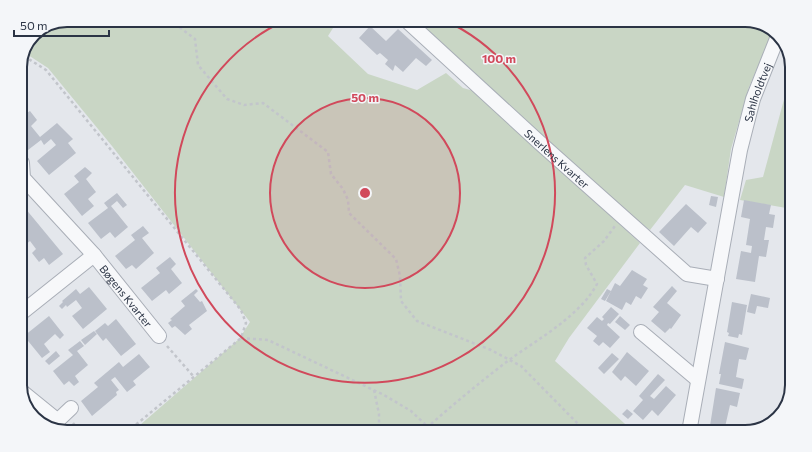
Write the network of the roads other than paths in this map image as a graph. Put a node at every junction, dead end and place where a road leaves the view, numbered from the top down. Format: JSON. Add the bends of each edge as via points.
{"nodes":[{"id":1,"x":414,"y":27,"type":"edge"},
{"id":2,"x":776,"y":42,"type":"edge"},
{"id":3,"x":27,"y":182,"type":"edge"},
{"id":4,"x":94,"y":255,"type":"junction"},
{"id":5,"x":718,"y":279,"type":"junction"},
{"id":6,"x":27,"y":308,"type":"edge"},
{"id":7,"x":641,"y":332,"type":"dead end"},
{"id":8,"x":159,"y":336,"type":"road end"},
{"id":9,"x":698,"y":380,"type":"junction"},
{"id":10,"x":30,"y":399,"type":"edge"},
{"id":11,"x":71,"y":408,"type":"dead end"},
{"id":12,"x":54,"y":423,"type":"edge"},
{"id":13,"x":55,"y":424,"type":"edge"},
{"id":14,"x":690,"y":425,"type":"edge"}],
"edges":[{"from":1,"to":5,"type":"street","name":"Snerlens Kvarter","via":[[687,274]]},
{"from":2,"to":5,"type":"street","name":"Sahlholdtvej","via":[[753,99],[740,150]]},
{"from":3,"to":4,"type":"street","name":"Bøgens Kvarter"},
{"from":4,"to":6,"type":"street","name":"Bøgens Kvarter"},
{"from":4,"to":8,"type":"street","name":"Bøgens Kvarter"},
{"from":5,"to":9,"type":"street"},
{"from":7,"to":9,"type":"street"},
{"from":9,"to":14,"type":"street"},
{"from":10,"to":12,"type":"street"},
{"from":11,"to":13,"type":"street"}]}
